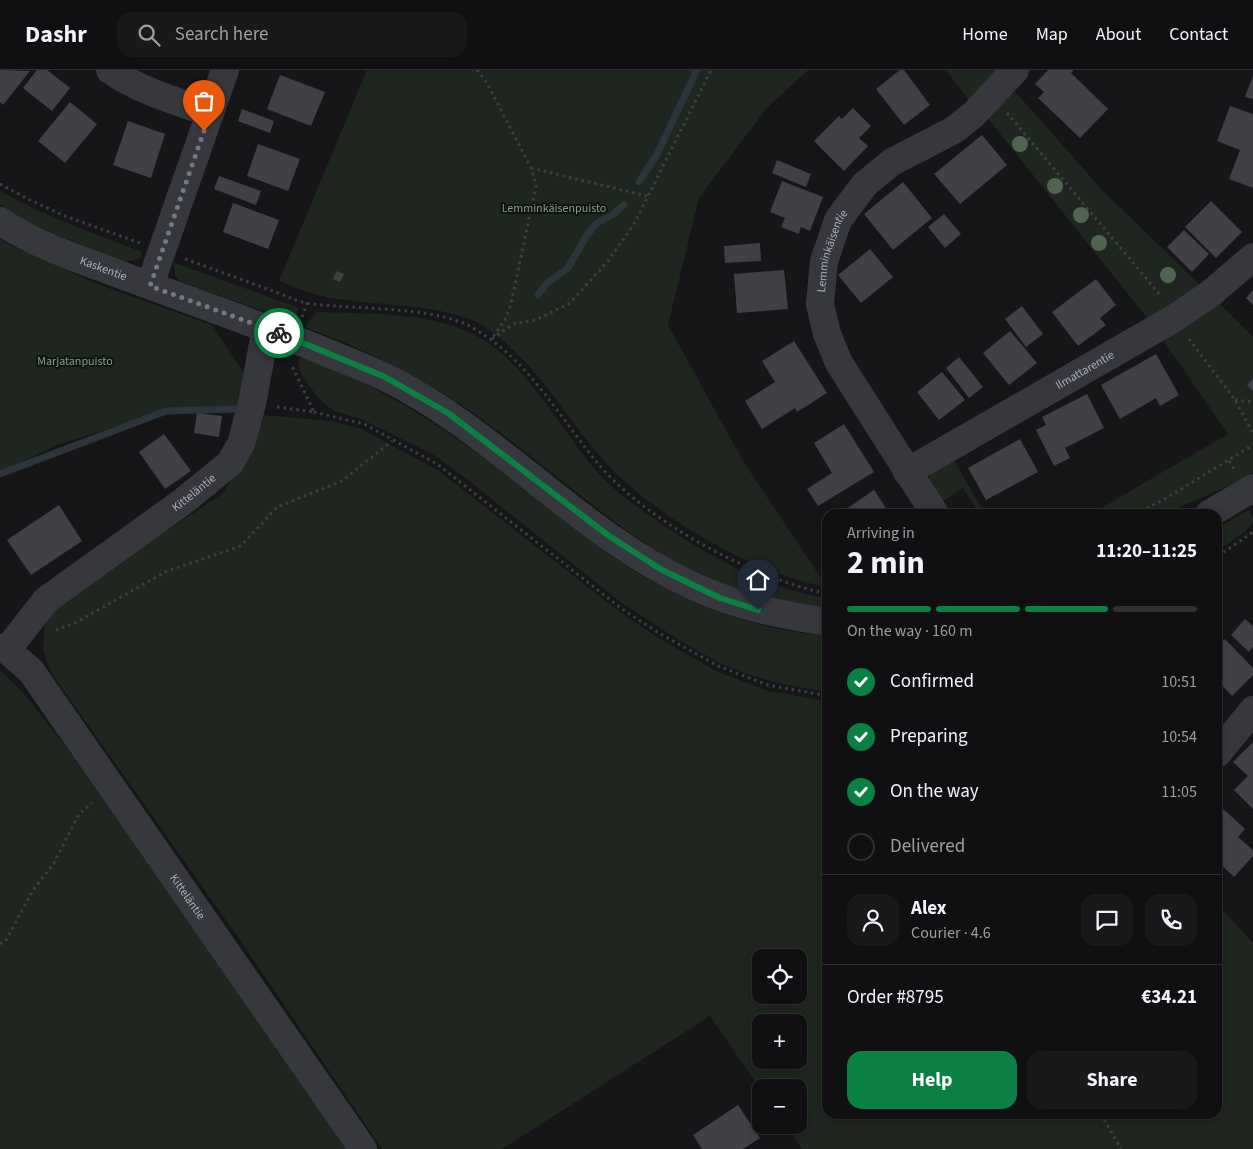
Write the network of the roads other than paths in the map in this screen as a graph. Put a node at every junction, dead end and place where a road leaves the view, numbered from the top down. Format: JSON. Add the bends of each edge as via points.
{"nodes":[{"id":1,"x":110,"y":70,"type":"edge"},
{"id":2,"x":225,"y":70,"type":"edge"},
{"id":3,"x":1015,"y":70,"type":"edge"},
{"id":4,"x":210,"y":113,"type":"junction"},
{"id":5,"x":0,"y":221,"type":"edge"},
{"id":6,"x":1253,"y":257,"type":"edge"},
{"id":7,"x":150,"y":286,"type":"junction"},
{"id":8,"x":266,"y":328,"type":"junction"},
{"id":9,"x":907,"y":472,"type":"junction"},
{"id":10,"x":1253,"y":488,"type":"edge"},
{"id":11,"x":932,"y":509,"type":"edge"},
{"id":12,"x":1217,"y":509,"type":"edge"},
{"id":13,"x":822,"y":621,"type":"edge"},
{"id":14,"x":3,"y":649,"type":"edge"},
{"id":15,"x":1253,"y":710,"type":"edge"},
{"id":16,"x":1222,"y":748,"type":"edge"},
{"id":17,"x":364,"y":1149,"type":"edge"}],
"edges":[{"from":1,"to":4,"type":"street","via":[[145,90]]},
{"from":2,"to":4,"type":"street"},
{"from":3,"to":9,"type":"street","name":"Lemminkäisentie","via":[[974,114],[954,130],[892,162],[865,184],[838,220],[824,261],[820,304],[827,334],[839,363]]},
{"from":4,"to":7,"type":"street"},
{"from":5,"to":7,"type":"street","name":"Kaskentie","via":[[16,232],[64,253]]},
{"from":6,"to":9,"type":"street","name":"Ilmattarentie","via":[[1210,294],[1174,319]]},
{"from":7,"to":8,"type":"street","name":"Kaskentie"},
{"from":8,"to":13,"type":"street","name":"Kaskentie","via":[[385,377],[448,413],[609,536],[662,570],[720,598],[758,610]]},
{"from":8,"to":14,"type":"street","name":"Kitteläntie","via":[[252,404],[241,444],[230,463],[181,503],[46,600]]},
{"from":9,"to":11,"type":"street","name":"Lemminkäisentie"},
{"from":10,"to":12,"type":"street"},
{"from":14,"to":17,"type":"street","name":"Kitteläntie","via":[[31,671]]},
{"from":15,"to":16,"type":"street"}]}
